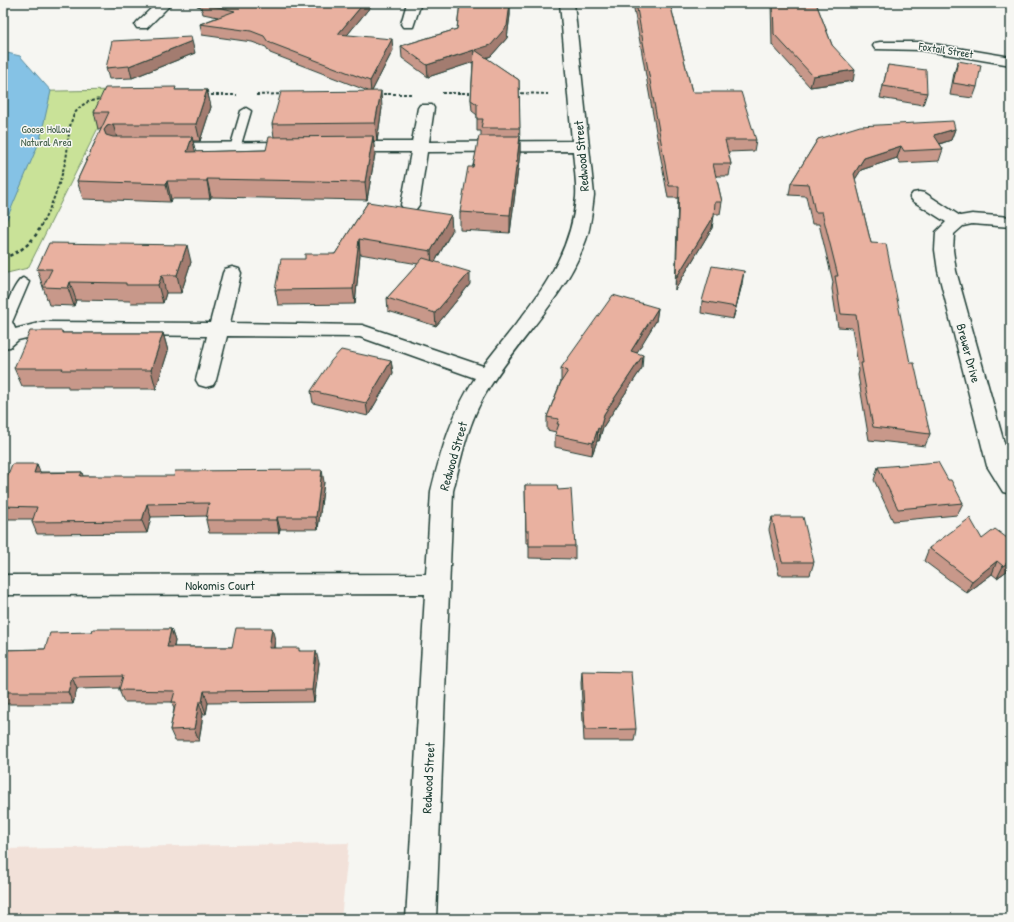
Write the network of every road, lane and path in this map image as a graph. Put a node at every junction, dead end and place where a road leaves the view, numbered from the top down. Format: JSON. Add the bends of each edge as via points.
{"nodes":[{"id":1,"x":165,"y":3,"type":"edge"},
{"id":2,"x":414,"y":3,"type":"edge"},
{"id":3,"x":568,"y":3,"type":"edge"},
{"id":4,"x":408,"y":24,"type":"dead end"},
{"id":5,"x":142,"y":25,"type":"dead end"},
{"id":6,"x":880,"y":46,"type":"dead end"},
{"id":7,"x":1011,"y":61,"type":"edge"},
{"id":8,"x":482,"y":93,"type":"edge"},
{"id":9,"x":514,"y":93,"type":"edge"},
{"id":10,"x":286,"y":94,"type":"edge"},
{"id":11,"x":372,"y":94,"type":"edge"},
{"id":12,"x":412,"y":94,"type":"dead end"},
{"id":13,"x":435,"y":94,"type":"dead end"},
{"id":14,"x":548,"y":94,"type":"dead end"},
{"id":15,"x":200,"y":95,"type":"edge"},
{"id":16,"x":239,"y":95,"type":"dead end"},
{"id":17,"x":255,"y":95,"type":"dead end"},
{"id":18,"x":107,"y":98,"type":"edge"},
{"id":19,"x":426,"y":108,"type":"dead end"},
{"id":20,"x":246,"y":111,"type":"dead end"},
{"id":21,"x":581,"y":146,"type":"junction"},
{"id":22,"x":420,"y":147,"type":"junction"},
{"id":23,"x":149,"y":148,"type":"edge"},
{"id":24,"x":235,"y":148,"type":"junction"},
{"id":25,"x":919,"y":197,"type":"dead end"},
{"id":26,"x":410,"y":205,"type":"dead end"},
{"id":27,"x":957,"y":222,"type":"junction"},
{"id":28,"x":1011,"y":222,"type":"edge"},
{"id":29,"x":3,"y":258,"type":"edge"},
{"id":30,"x":232,"y":273,"type":"dead end"},
{"id":31,"x":24,"y":282,"type":"dead end"},
{"id":32,"x":217,"y":330,"type":"junction"},
{"id":33,"x":8,"y":339,"type":"edge"},
{"id":34,"x":487,"y":375,"type":"junction"},
{"id":35,"x":206,"y":380,"type":"dead end"},
{"id":36,"x":1011,"y":486,"type":"edge"},
{"id":37,"x":437,"y":584,"type":"junction"},
{"id":38,"x":3,"y":585,"type":"edge"},
{"id":39,"x":421,"y":919,"type":"edge"}],
"edges":[{"from":1,"to":5,"type":"street"},
{"from":2,"to":4,"type":"street"},
{"from":3,"to":21,"type":"street","name":"Redwood Street"},
{"from":6,"to":7,"type":"street","name":"Foxtail Street","via":[[921,46]]},
{"from":8,"to":13,"type":"path"},
{"from":9,"to":14,"type":"path"},
{"from":10,"to":17,"type":"path"},
{"from":11,"to":12,"type":"path"},
{"from":15,"to":16,"type":"path"},
{"from":18,"to":29,"type":"path","via":[[88,101],[78,108],[71,122],[66,157],[43,224],[20,252]]},
{"from":19,"to":22,"type":"street"},
{"from":20,"to":24,"type":"lane"},
{"from":21,"to":22,"type":"street"},
{"from":21,"to":34,"type":"street","name":"Redwood Street","via":[[585,195],[577,240],[550,291]]},
{"from":22,"to":24,"type":"street"},
{"from":22,"to":26,"type":"street"},
{"from":23,"to":24,"type":"street"},
{"from":25,"to":27,"type":"street"},
{"from":27,"to":28,"type":"street","via":[[972,219]]},
{"from":27,"to":36,"type":"street","name":"Brewer Drive","via":[[945,232],[947,270],[998,466]]},
{"from":30,"to":32,"type":"street"},
{"from":31,"to":33,"type":"lane","via":[[6,322]]},
{"from":32,"to":33,"type":"street","via":[[43,328]]},
{"from":32,"to":34,"type":"street","via":[[362,331]]},
{"from":32,"to":35,"type":"street"},
{"from":34,"to":37,"type":"street","name":"Redwood Street","via":[[465,414],[456,437],[442,490]]},
{"from":37,"to":38,"type":"street","name":"Nokomis Court"},
{"from":37,"to":39,"type":"street","name":"Redwood Street"}]}
